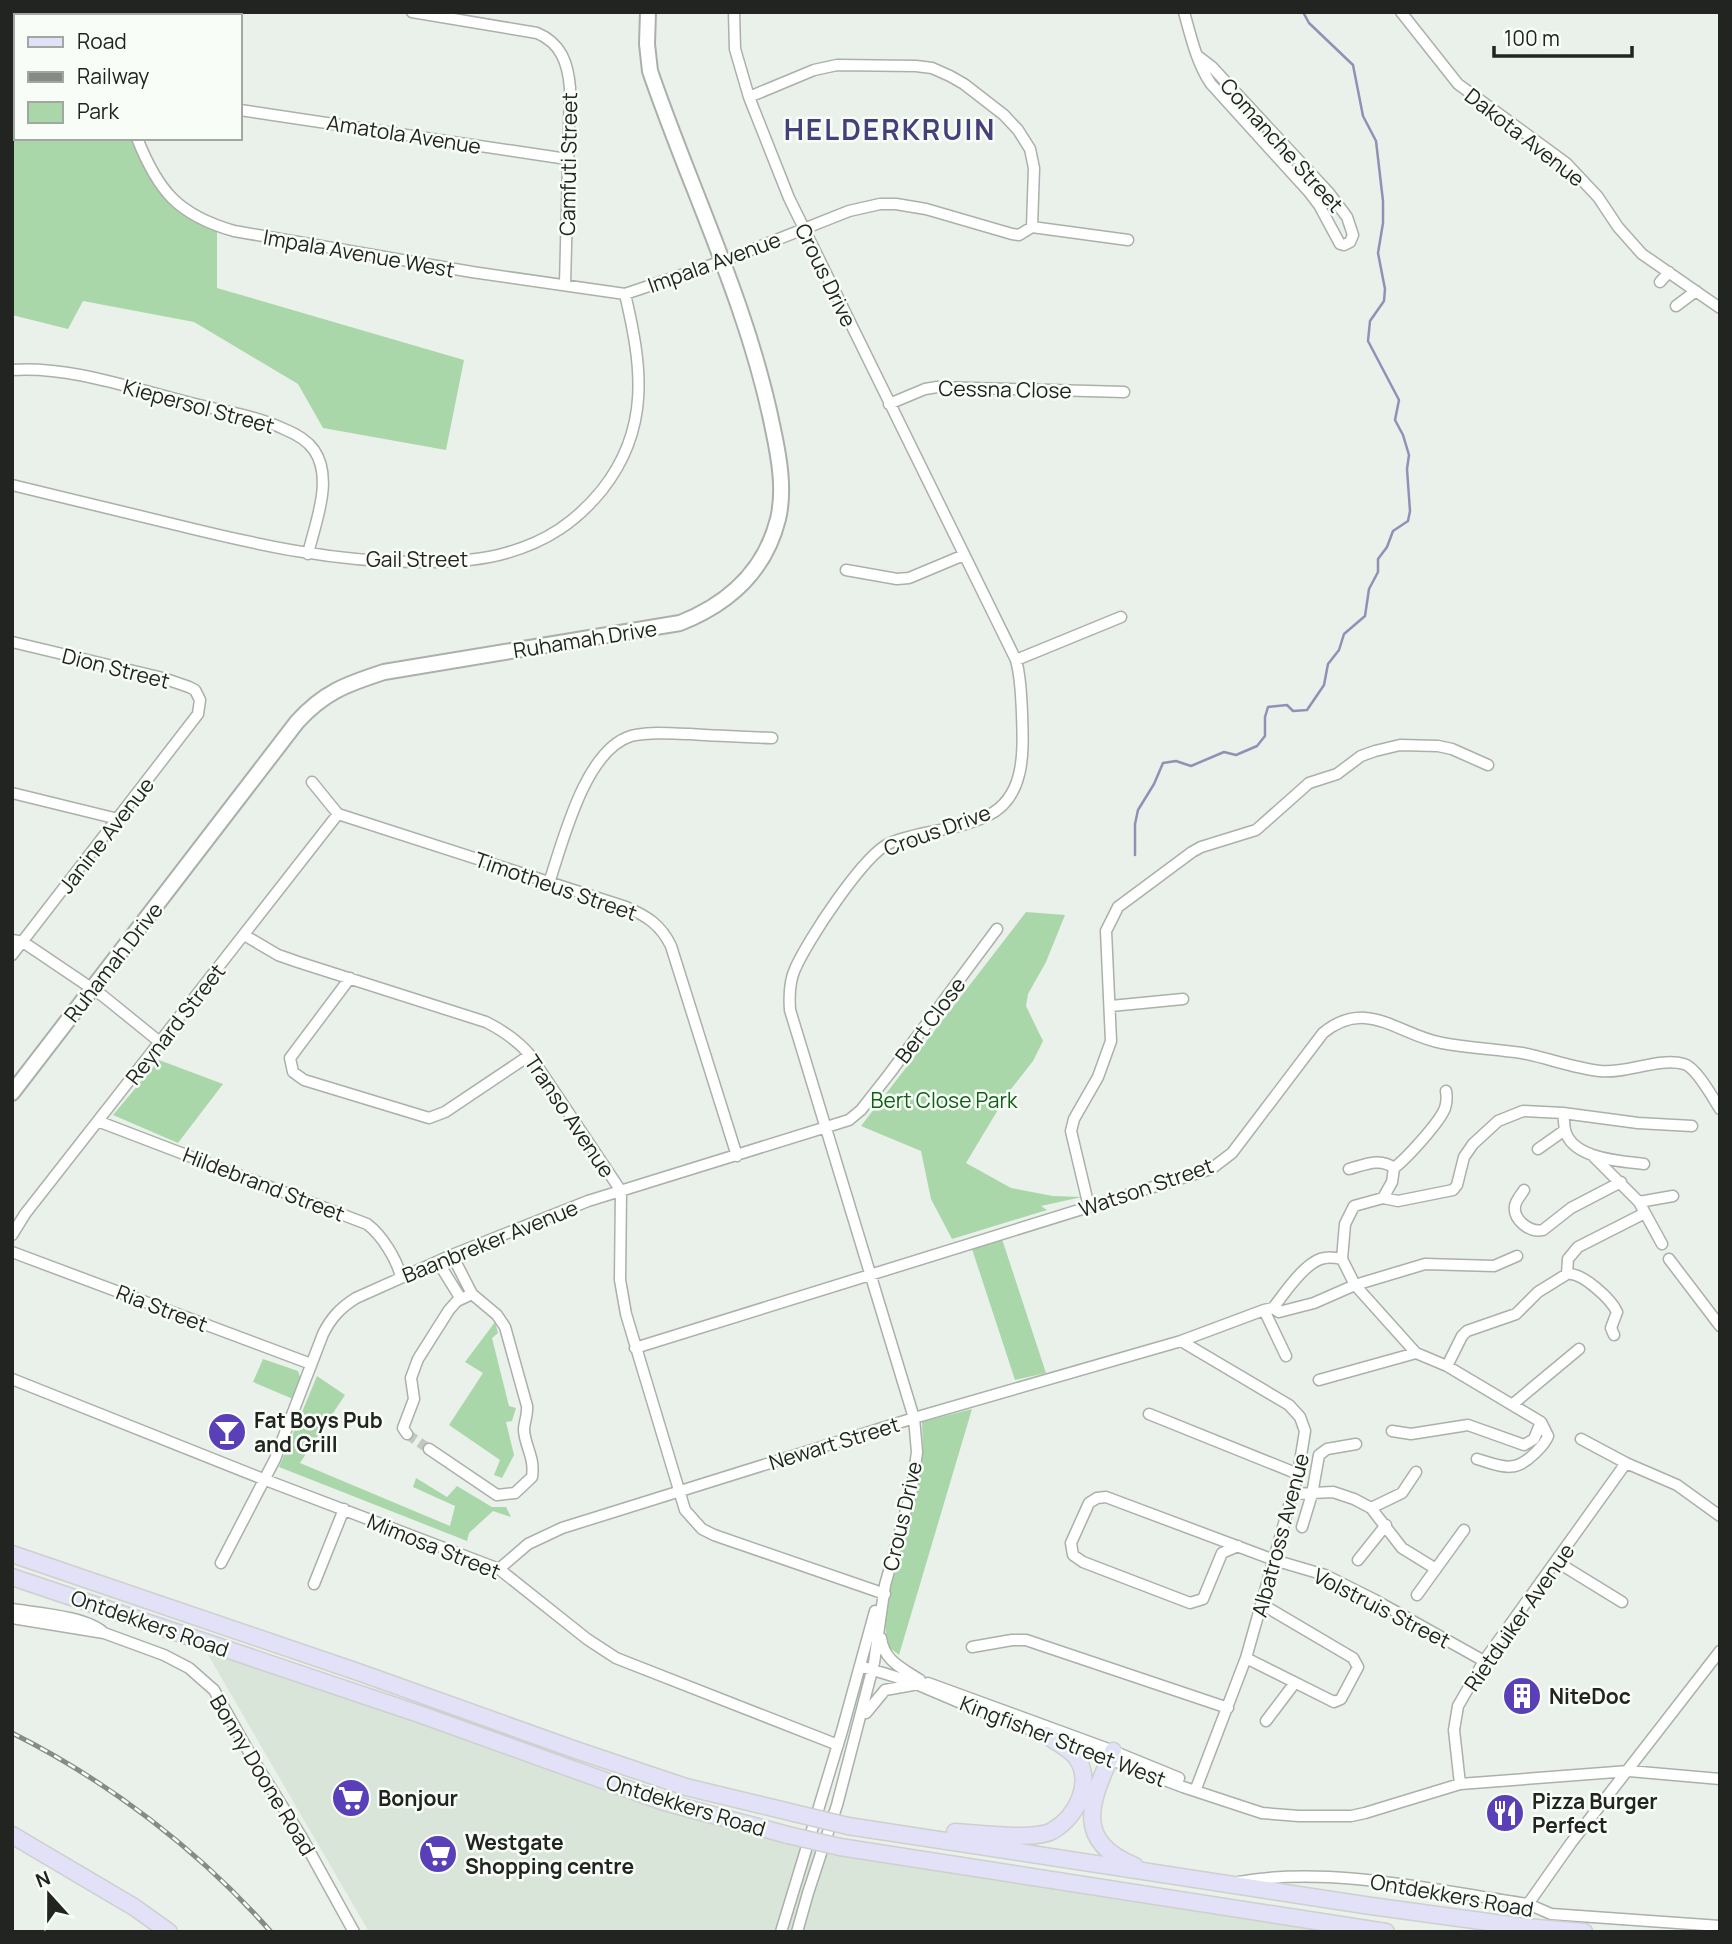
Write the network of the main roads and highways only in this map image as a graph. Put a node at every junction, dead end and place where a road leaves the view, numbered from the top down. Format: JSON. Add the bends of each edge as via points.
{"nodes":[{"id":1,"x":12,"y":1554,"type":"edge"},
{"id":2,"x":12,"y":1577,"type":"edge"},
{"id":3,"x":1046,"y":1735,"type":"road end"},
{"id":4,"x":886,"y":1830,"type":"junction"},
{"id":5,"x":1052,"y":1831,"type":"junction"},
{"id":6,"x":12,"y":1835,"type":"edge"},
{"id":7,"x":1150,"y":1872,"type":"junction"},
{"id":8,"x":169,"y":1932,"type":"edge"},
{"id":9,"x":1386,"y":1932,"type":"edge"},
{"id":10,"x":1584,"y":1932,"type":"edge"}],
"edges":[{"from":1,"to":4,"type":"main road","name":"Ontdekkers Road","bridge":true,"via":[[686,1787],[848,1826]]},
{"from":2,"to":9,"type":"main road","name":"Ontdekkers Road","bridge":true,"via":[[664,1802],[788,1835],[839,1847]]},
{"from":3,"to":5,"type":"main road","via":[[1073,1754],[1084,1776],[1078,1802]]},
{"from":4,"to":5,"type":"main road","via":[[1018,1836]]},
{"from":4,"to":7,"type":"main road","name":"Ontdekkers Road"},
{"from":5,"to":7,"type":"main road","via":[[1081,1809],[1106,1753],[1091,1827],[1107,1850]]},
{"from":6,"to":8,"type":"main road"},
{"from":7,"to":10,"type":"main road","name":"Ontdekkers Road"}]}
